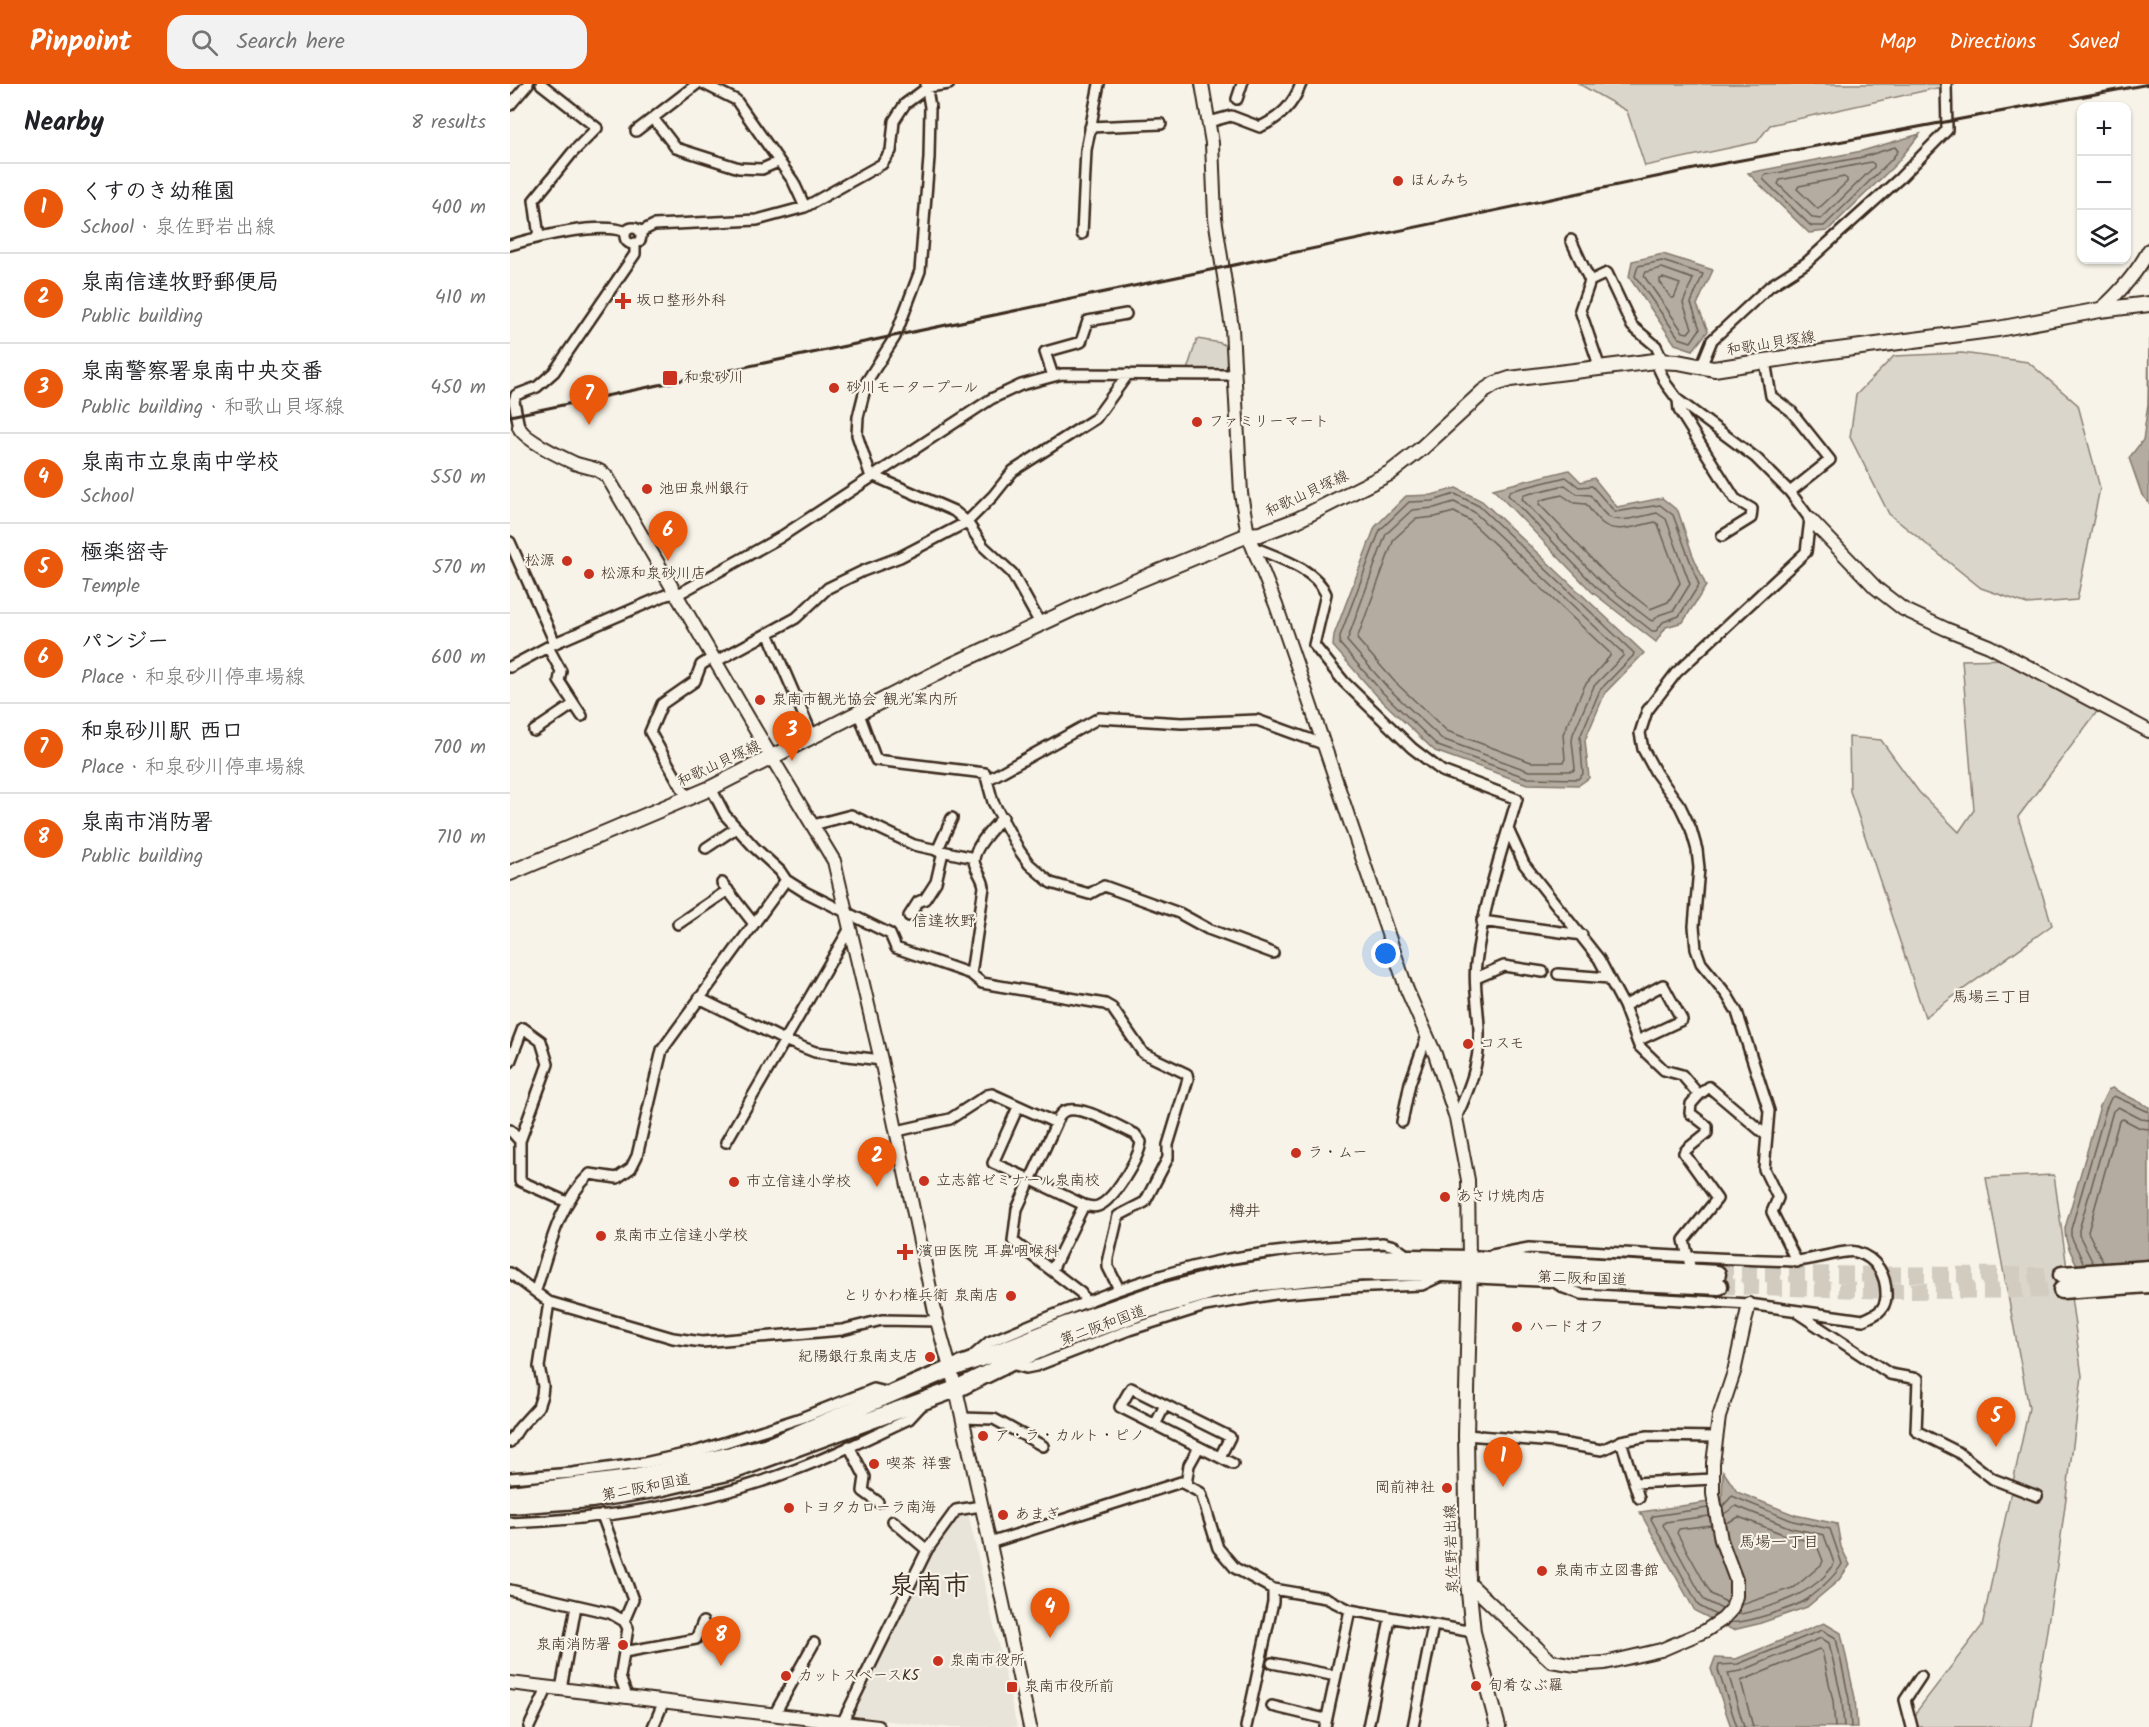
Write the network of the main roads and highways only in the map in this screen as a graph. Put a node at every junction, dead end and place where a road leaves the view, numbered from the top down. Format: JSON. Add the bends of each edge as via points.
{"nodes":[{"id":1,"x":2149,"y":304,"type":"edge"},
{"id":2,"x":510,"y":873,"type":"edge"},
{"id":3,"x":1470,"y":1267,"type":"junction"},
{"id":4,"x":2149,"y":1269,"type":"edge"},
{"id":5,"x":2149,"y":1286,"type":"edge"},
{"id":6,"x":510,"y":1494,"type":"edge"},
{"id":7,"x":510,"y":1505,"type":"edge"},
{"id":8,"x":1498,"y":1727,"type":"edge"}],
"edges":[{"from":1,"to":2,"type":"main road","name":"和歌山貝塚線","via":[[1714,369],[1659,361],[1495,384],[1390,473],[1297,520],[1106,594],[952,665],[711,788]]},
{"from":3,"to":3,"type":"highway","name":"第二阪和国道","via":[[1718,1280],[1550,1278]]},
{"from":3,"to":6,"type":"highway","name":"第二阪和国道","via":[[1410,1258],[1355,1259],[1296,1264],[1210,1279],[1152,1295],[957,1366],[769,1446],[630,1479]]},
{"from":3,"to":7,"type":"highway","name":"第二阪和国道","via":[[1446,1273],[1363,1272],[1285,1278],[1210,1291],[1143,1311],[1009,1363],[956,1389],[732,1471],[591,1499]]},
{"from":3,"to":8,"type":"main road","name":"泉佐野岩出線","via":[[1468,1582],[1473,1632]]},
{"from":4,"to":5,"type":"highway","via":[[2102,1272],[2067,1282]]}]}
